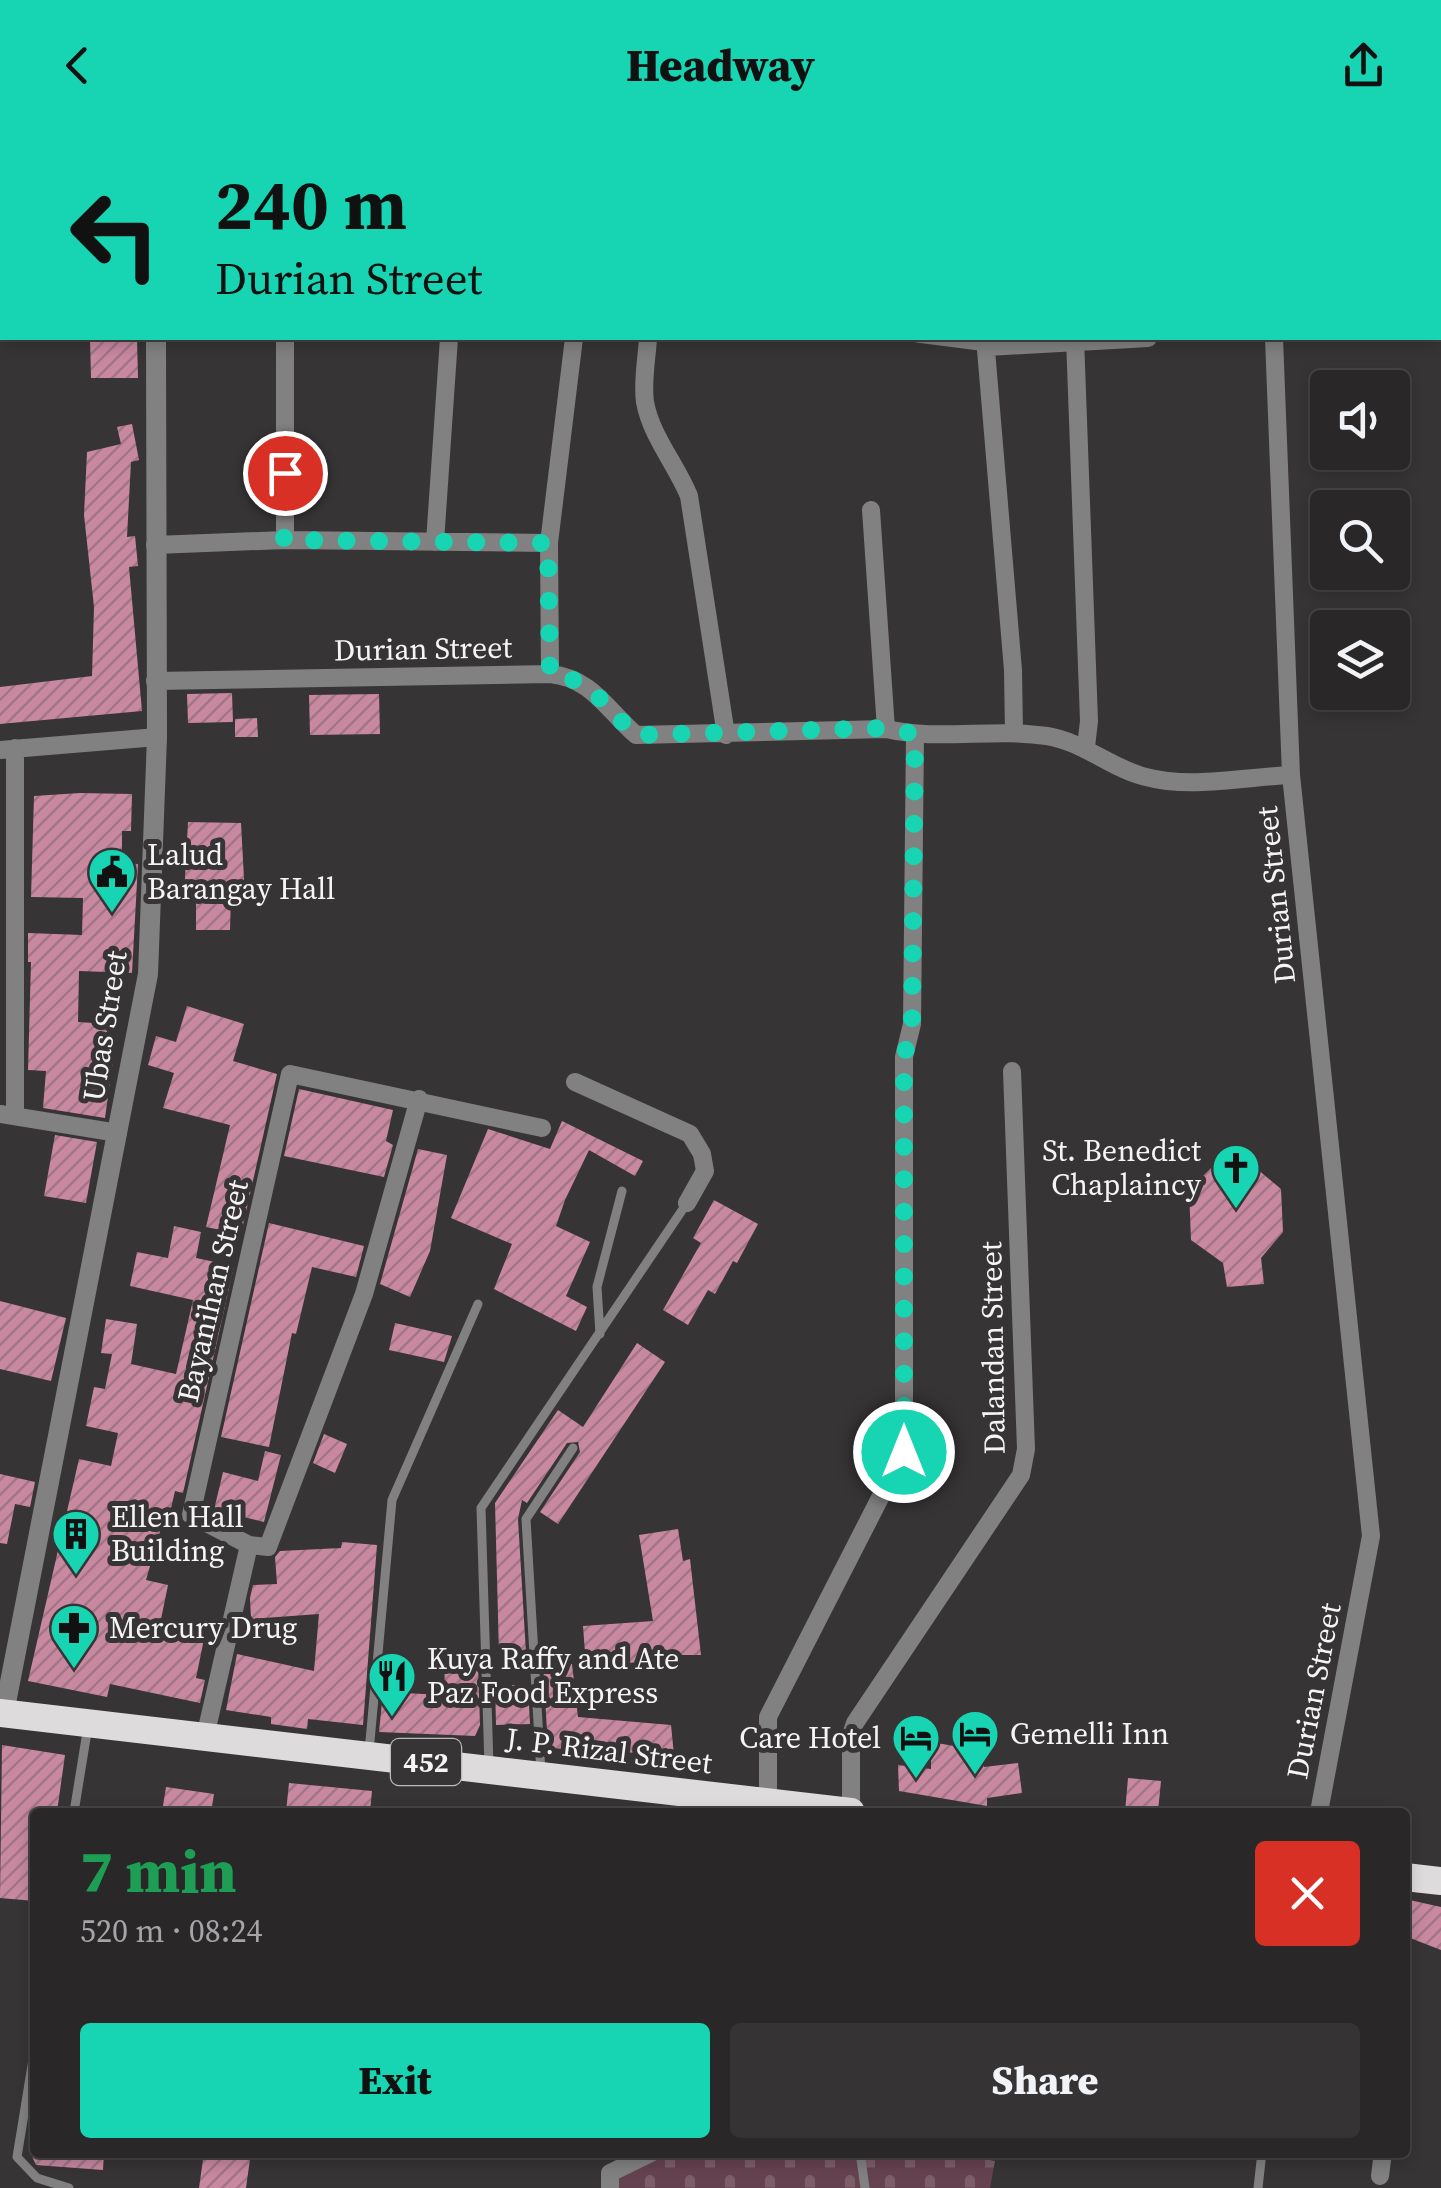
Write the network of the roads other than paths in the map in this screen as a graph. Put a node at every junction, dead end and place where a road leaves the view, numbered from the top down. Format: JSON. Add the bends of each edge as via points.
{"nodes":[{"id":1,"x":156,"y":340,"type":"edge"},
{"id":2,"x":286,"y":340,"type":"edge"},
{"id":3,"x":449,"y":340,"type":"edge"},
{"id":4,"x":574,"y":340,"type":"edge"},
{"id":5,"x":648,"y":340,"type":"edge"},
{"id":6,"x":952,"y":340,"type":"edge"},
{"id":7,"x":1274,"y":340,"type":"edge"},
{"id":8,"x":1075,"y":341,"type":"edge"},
{"id":9,"x":986,"y":342,"type":"edge"},
{"id":10,"x":871,"y":510,"type":"dead end"},
{"id":11,"x":284,"y":540,"type":"junction"},
{"id":12,"x":435,"y":542,"type":"junction"},
{"id":13,"x":548,"y":543,"type":"junction"},
{"id":14,"x":155,"y":545,"type":"junction"},
{"id":15,"x":550,"y":674,"type":"junction"},
{"id":16,"x":155,"y":680,"type":"junction"},
{"id":17,"x":886,"y":728,"type":"junction"},
{"id":18,"x":1014,"y":733,"type":"junction"},
{"id":19,"x":915,"y":734,"type":"junction"},
{"id":20,"x":726,"y":736,"type":"junction"},
{"id":21,"x":157,"y":737,"type":"junction"},
{"id":22,"x":1086,"y":747,"type":"junction"},
{"id":23,"x":8,"y":749,"type":"edge"},
{"id":24,"x":1291,"y":775,"type":"junction"},
{"id":25,"x":1012,"y":1071,"type":"dead end"},
{"id":26,"x":575,"y":1082,"type":"dead end"},
{"id":27,"x":419,"y":1099,"type":"junction"},
{"id":28,"x":7,"y":1114,"type":"edge"},
{"id":29,"x":542,"y":1128,"type":"dead end"},
{"id":30,"x":118,"y":1133,"type":"junction"},
{"id":31,"x":622,"y":1192,"type":"dead end"},
{"id":32,"x":686,"y":1202,"type":"joint"},
{"id":33,"x":478,"y":1304,"type":"dead end"},
{"id":34,"x":600,"y":1334,"type":"junction"},
{"id":35,"x":573,"y":1448,"type":"dead end"},
{"id":36,"x":250,"y":1544,"type":"junction"},
{"id":37,"x":2,"y":1713,"type":"edge"},
{"id":38,"x":88,"y":1724,"type":"junction"},
{"id":39,"x":205,"y":1737,"type":"junction"},
{"id":40,"x":369,"y":1755,"type":"junction"},
{"id":41,"x":489,"y":1768,"type":"junction"},
{"id":42,"x":541,"y":1776,"type":"junction"},
{"id":43,"x":768,"y":1804,"type":"junction"},
{"id":44,"x":75,"y":1808,"type":"edge"},
{"id":45,"x":810,"y":1808,"type":"edge"},
{"id":46,"x":851,"y":1808,"type":"edge"},
{"id":47,"x":1320,"y":1808,"type":"edge"},
{"id":48,"x":1410,"y":1878,"type":"edge"},
{"id":49,"x":1441,"y":1882,"type":"edge"},
{"id":50,"x":30,"y":2077,"type":"edge"},
{"id":51,"x":641,"y":2158,"type":"edge"},
{"id":52,"x":861,"y":2158,"type":"edge"},
{"id":53,"x":1261,"y":2158,"type":"edge"},
{"id":54,"x":1382,"y":2158,"type":"edge"},
{"id":55,"x":1380,"y":2176,"type":"dead end"},
{"id":56,"x":69,"y":2188,"type":"edge"},
{"id":57,"x":610,"y":2188,"type":"edge"},
{"id":58,"x":865,"y":2188,"type":"edge"},
{"id":59,"x":1258,"y":2188,"type":"edge"}],
"edges":[{"from":1,"to":14,"type":"street","name":"Ubas Street"},
{"from":2,"to":11,"type":"street"},
{"from":3,"to":12,"type":"street"},
{"from":4,"to":13,"type":"street"},
{"from":5,"to":20,"type":"street","via":[[644,400],[688,496]]},
{"from":6,"to":9,"type":"lane"},
{"from":7,"to":24,"type":"street"},
{"from":8,"to":9,"type":"street"},
{"from":8,"to":22,"type":"street"},
{"from":9,"to":18,"type":"street"},
{"from":10,"to":17,"type":"street"},
{"from":11,"to":12,"type":"street"},
{"from":11,"to":14,"type":"street"},
{"from":12,"to":13,"type":"street"},
{"from":13,"to":15,"type":"street"},
{"from":14,"to":16,"type":"street","name":"Ubas Street"},
{"from":15,"to":16,"type":"street","name":"Durian Street"},
{"from":15,"to":20,"type":"street","name":"Durian Street","via":[[590,687],[636,735]]},
{"from":16,"to":21,"type":"street","name":"Ubas Street"},
{"from":17,"to":19,"type":"street","name":"Durian Street"},
{"from":17,"to":20,"type":"street","name":"Durian Street"},
{"from":18,"to":19,"type":"street","name":"Durian Street"},
{"from":18,"to":22,"type":"street","name":"Durian Street"},
{"from":19,"to":43,"type":"street","via":[[912,1024],[904,1057],[904,1452],[768,1716]]},
{"from":21,"to":23,"type":"street"},
{"from":21,"to":30,"type":"street","name":"Ubas Street","via":[[148,974]]},
{"from":22,"to":24,"type":"street","name":"Durian Street","via":[[1127,771],[1164,781]]},
{"from":23,"to":28,"type":"street"},
{"from":24,"to":47,"type":"street","name":"Durian Street","via":[[1370,1536]]},
{"from":25,"to":46,"type":"street","name":"Dalandan Street","via":[[1026,1449],[1021,1475],[855,1723]]},
{"from":26,"to":32,"type":"street","via":[[690,1134],[705,1171]]},
{"from":27,"to":29,"type":"street","name":"Bayanihan Street"},
{"from":27,"to":36,"type":"street","via":[[337,1366],[268,1547]]},
{"from":27,"to":36,"type":"street","name":"Bayanihan Street","via":[[290,1074],[191,1515]]},
{"from":28,"to":30,"type":"street"},
{"from":30,"to":37,"type":"street","name":"Ubas Street"},
{"from":31,"to":34,"type":"lane","via":[[597,1287]]},
{"from":32,"to":34,"type":"lane"},
{"from":33,"to":40,"type":"lane","via":[[392,1500]]},
{"from":34,"to":41,"type":"lane","via":[[481,1508]]},
{"from":35,"to":42,"type":"lane","via":[[526,1519]]},
{"from":36,"to":39,"type":"street"},
{"from":37,"to":38,"type":"highway","name":"J. P. Rizal Street","number":"452"},
{"from":38,"to":39,"type":"highway","name":"J. P. Rizal Street","number":"452"},
{"from":38,"to":44,"type":"lane"},
{"from":39,"to":40,"type":"highway","name":"J. P. Rizal Street","number":"452"},
{"from":40,"to":41,"type":"highway","name":"J. P. Rizal Street","number":"452"},
{"from":41,"to":42,"type":"highway","name":"J. P. Rizal Street","number":"452"},
{"from":42,"to":43,"type":"highway","name":"J. P. Rizal Street","number":"452"},
{"from":43,"to":45,"type":"highway","name":"J. P. Rizal Street","number":"452"},
{"from":48,"to":49,"type":"highway"},
{"from":50,"to":56,"type":"lane","via":[[17,2156],[38,2178]]},
{"from":51,"to":57,"type":"street","via":[[610,2174]]},
{"from":52,"to":58,"type":"lane"},
{"from":53,"to":59,"type":"lane"},
{"from":54,"to":55,"type":"street"}]}
